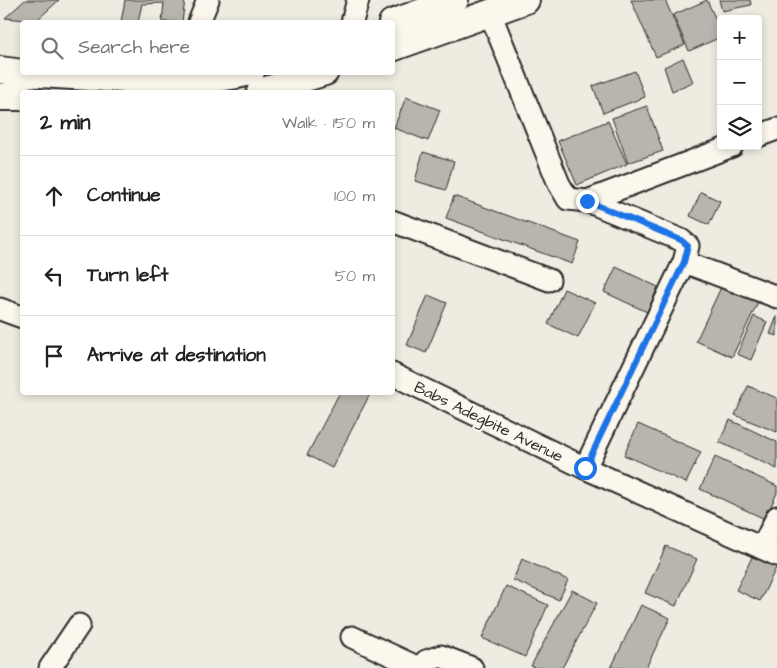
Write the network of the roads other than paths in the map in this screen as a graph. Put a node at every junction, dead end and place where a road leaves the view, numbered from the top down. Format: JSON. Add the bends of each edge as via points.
{"nodes":[{"id":1,"x":208,"y":0,"type":"edge"},
{"id":2,"x":358,"y":0,"type":"edge"},
{"id":3,"x":455,"y":0,"type":"edge"},
{"id":4,"x":526,"y":0,"type":"edge"},
{"id":5,"x":490,"y":13,"type":"junction"},
{"id":6,"x":200,"y":20,"type":"edge"},
{"id":7,"x":353,"y":20,"type":"edge"},
{"id":8,"x":395,"y":22,"type":"edge"},
{"id":9,"x":395,"y":47,"type":"edge"},
{"id":10,"x":0,"y":70,"type":"edge"},
{"id":11,"x":20,"y":73,"type":"edge"},
{"id":12,"x":75,"y":75,"type":"edge"},
{"id":13,"x":240,"y":75,"type":"edge"},
{"id":14,"x":319,"y":75,"type":"edge"},
{"id":15,"x":178,"y":77,"type":"edge"},
{"id":16,"x":291,"y":88,"type":"edge"},
{"id":17,"x":276,"y":90,"type":"edge"},
{"id":18,"x":0,"y":97,"type":"edge"},
{"id":19,"x":20,"y":97,"type":"edge"},
{"id":20,"x":777,"y":129,"type":"edge"},
{"id":21,"x":762,"y":135,"type":"edge"},
{"id":22,"x":721,"y":150,"type":"edge"},
{"id":23,"x":587,"y":201,"type":"junction"},
{"id":24,"x":395,"y":221,"type":"edge"},
{"id":25,"x":684,"y":262,"type":"junction"},
{"id":26,"x":549,"y":280,"type":"dead end"},
{"id":27,"x":777,"y":297,"type":"edge"},
{"id":28,"x":0,"y":309,"type":"edge"},
{"id":29,"x":20,"y":316,"type":"edge"},
{"id":30,"x":395,"y":375,"type":"edge"},
{"id":31,"x":585,"y":468,"type":"junction"},
{"id":32,"x":777,"y":517,"type":"edge"},
{"id":33,"x":770,"y":552,"type":"edge"},
{"id":34,"x":79,"y":625,"type":"dead end"},
{"id":35,"x":352,"y":637,"type":"dead end"},
{"id":36,"x":50,"y":668,"type":"edge"},
{"id":37,"x":420,"y":668,"type":"edge"},
{"id":38,"x":472,"y":668,"type":"edge"}],
"edges":[{"from":1,"to":6,"type":"street"},
{"from":2,"to":7,"type":"street"},
{"from":3,"to":8,"type":"main road"},
{"from":4,"to":5,"type":"main road"},
{"from":5,"to":9,"type":"main road"},
{"from":5,"to":23,"type":"street","via":[[559,184],[568,199]]},
{"from":10,"to":11,"type":"main road"},
{"from":12,"to":15,"type":"main road"},
{"from":13,"to":15,"type":"main road","via":[[208,81]]},
{"from":14,"to":16,"type":"main road"},
{"from":16,"to":17,"type":"main road"},
{"from":18,"to":19,"type":"main road"},
{"from":20,"to":21,"type":"street"},
{"from":22,"to":23,"type":"street"},
{"from":23,"to":25,"type":"street","via":[[681,240],[688,246]]},
{"from":24,"to":26,"type":"street"},
{"from":25,"to":27,"type":"street"},
{"from":25,"to":31,"type":"street"},
{"from":28,"to":29,"type":"street"},
{"from":30,"to":31,"type":"street","name":"Babs Adegbite Avenue"},
{"from":31,"to":33,"type":"street","name":"Babs Adegbite Avenue"},
{"from":32,"to":33,"type":"street"},
{"from":34,"to":36,"type":"street"},
{"from":35,"to":37,"type":"street"},
{"from":37,"to":38,"type":"street","via":[[426,661],[441,656]]}]}
